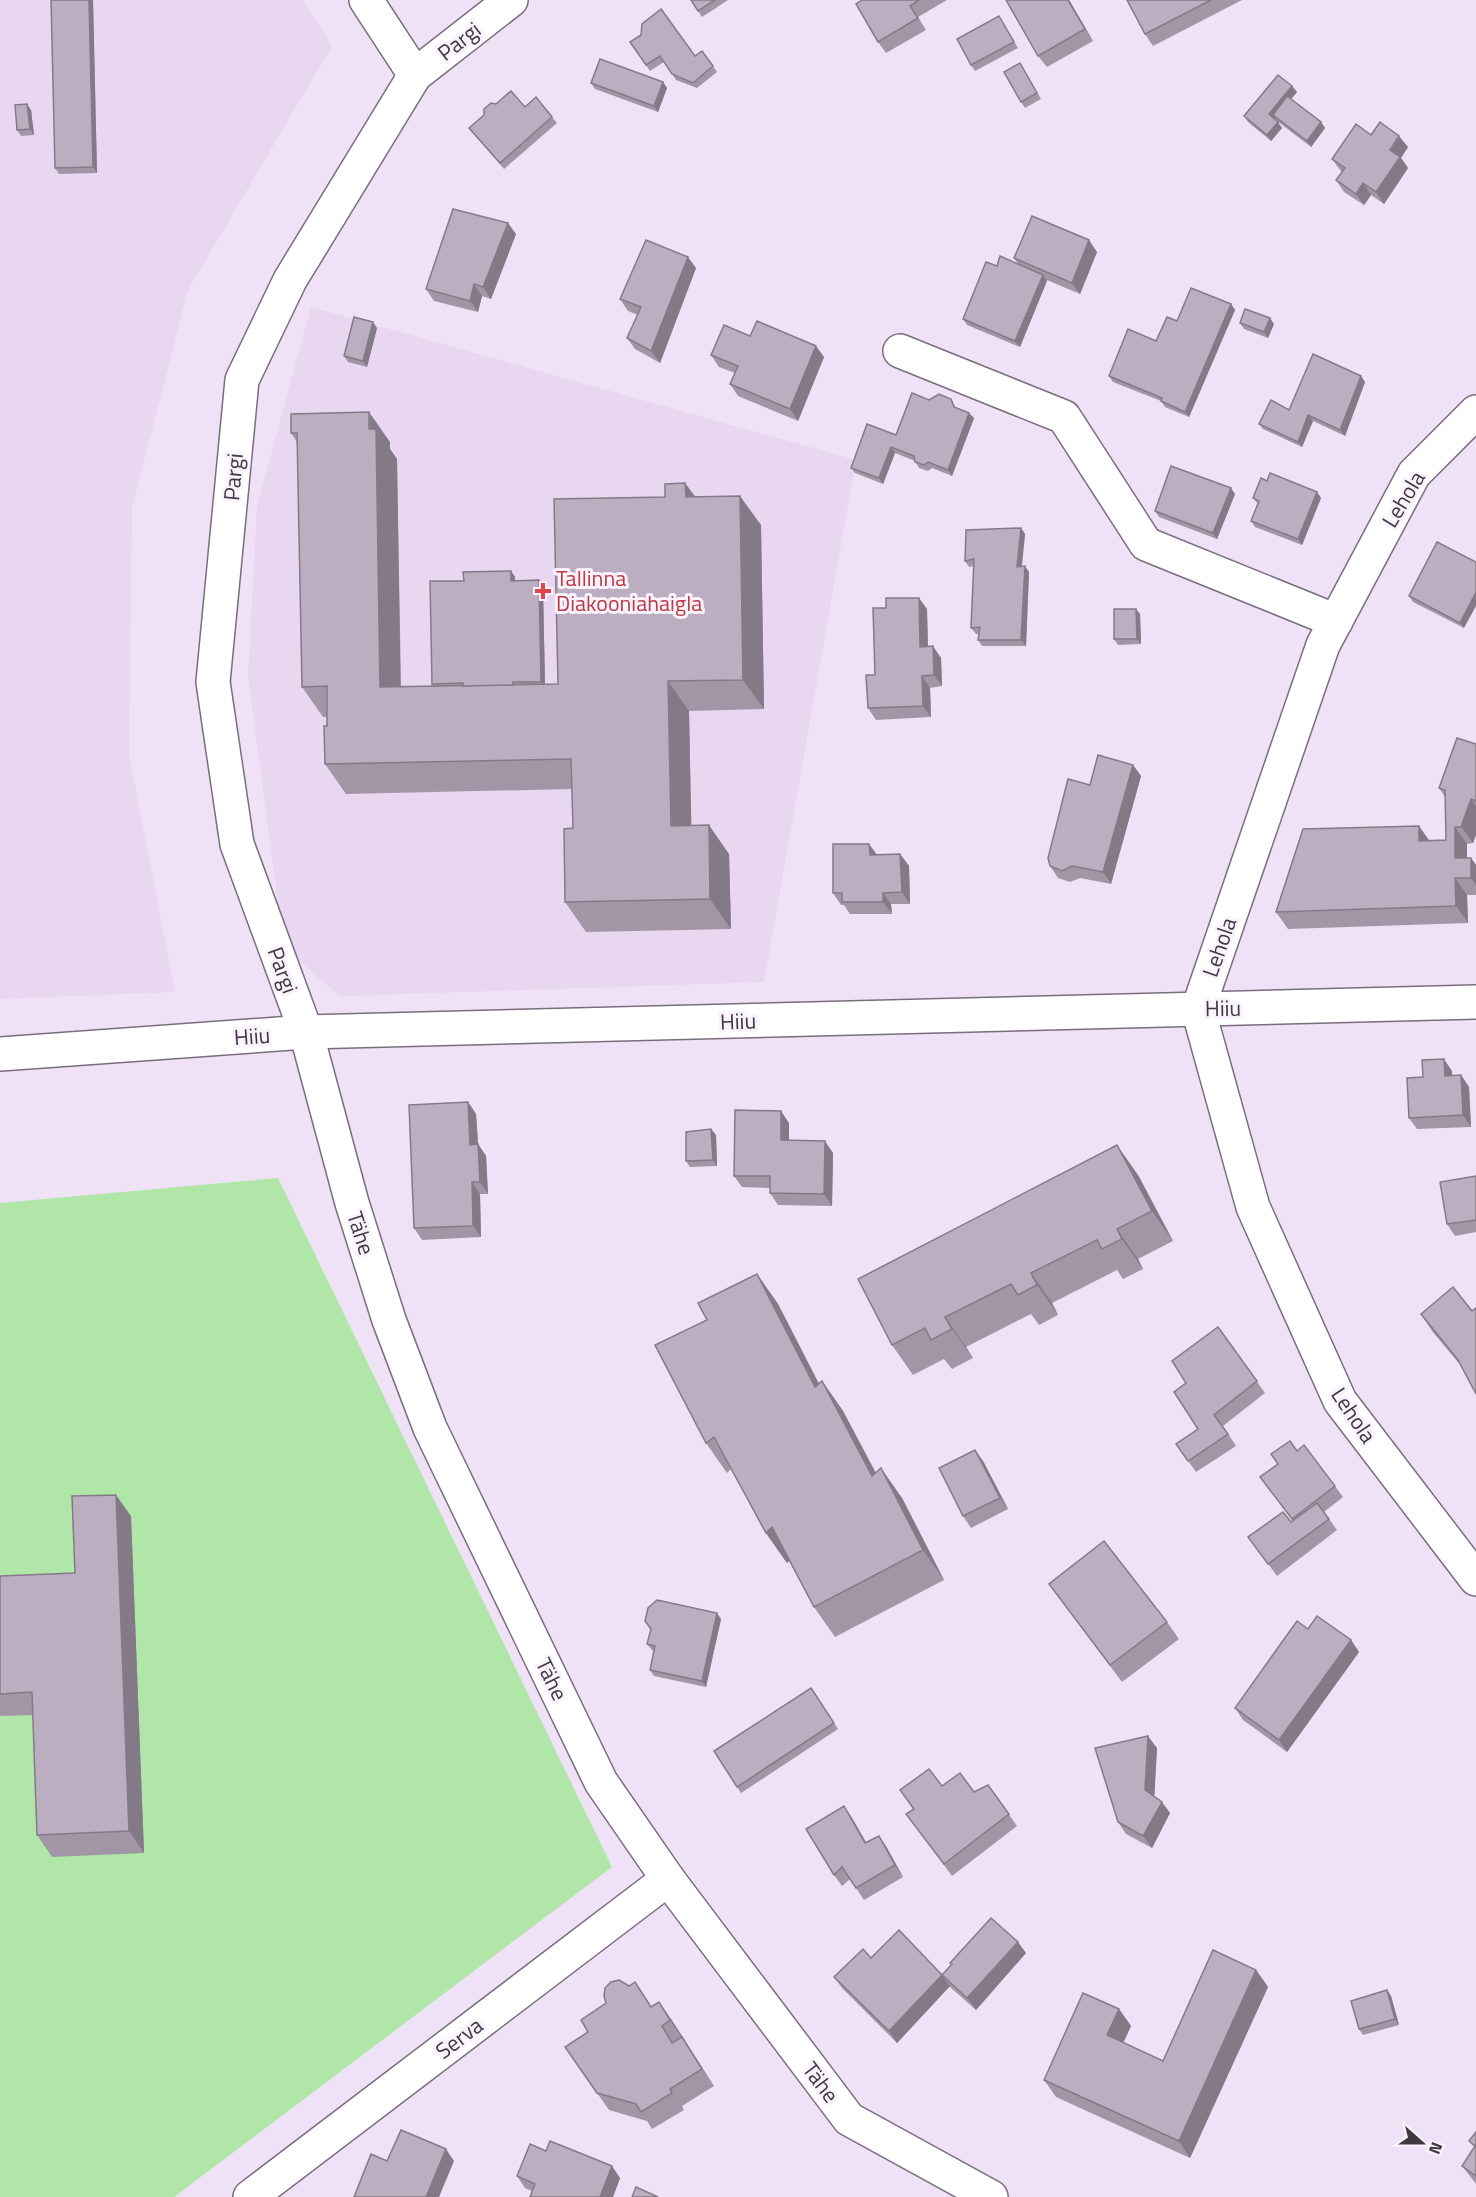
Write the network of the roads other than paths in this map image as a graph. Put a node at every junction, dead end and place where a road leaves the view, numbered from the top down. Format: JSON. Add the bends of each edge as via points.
{"nodes":[{"id":1,"x":366,"y":0,"type":"edge"},
{"id":2,"x":511,"y":0,"type":"edge"},
{"id":3,"x":415,"y":75,"type":"junction"},
{"id":4,"x":900,"y":351,"type":"dead end"},
{"id":5,"x":1476,"y":412,"type":"edge"},
{"id":6,"x":1336,"y":621,"type":"junction"},
{"id":7,"x":1476,"y":1002,"type":"edge"},
{"id":8,"x":1198,"y":1009,"type":"junction"},
{"id":9,"x":306,"y":1032,"type":"junction"},
{"id":10,"x":0,"y":1054,"type":"edge"},
{"id":11,"x":1476,"y":1579,"type":"edge"},
{"id":12,"x":668,"y":1880,"type":"junction"},
{"id":13,"x":250,"y":2197,"type":"edge"},
{"id":14,"x":991,"y":2197,"type":"edge"}],
"edges":[{"from":1,"to":3,"type":"street"},
{"from":2,"to":3,"type":"street","name":"Pargi"},
{"from":3,"to":9,"type":"street","name":"Pargi","via":[[290,280],[242,380],[213,682],[237,844]]},
{"from":4,"to":6,"type":"street","via":[[1064,417],[1146,544]]},
{"from":5,"to":6,"type":"street","name":"Lehola","via":[[1414,474]]},
{"from":6,"to":8,"type":"street","name":"Lehola","via":[[1323,645]]},
{"from":7,"to":8,"type":"street","name":"Hiiu"},
{"from":8,"to":9,"type":"street","name":"Hiiu"},
{"from":8,"to":11,"type":"street","name":"Lehola","via":[[1252,1207],[1340,1401]]},
{"from":9,"to":10,"type":"street","name":"Hiiu"},
{"from":9,"to":12,"type":"street","name":"Tähe","via":[[352,1203],[389,1320],[430,1428],[601,1782]]},
{"from":12,"to":13,"type":"street","name":"Serva"},
{"from":12,"to":14,"type":"street","name":"Tähe","via":[[849,2119]]}]}
